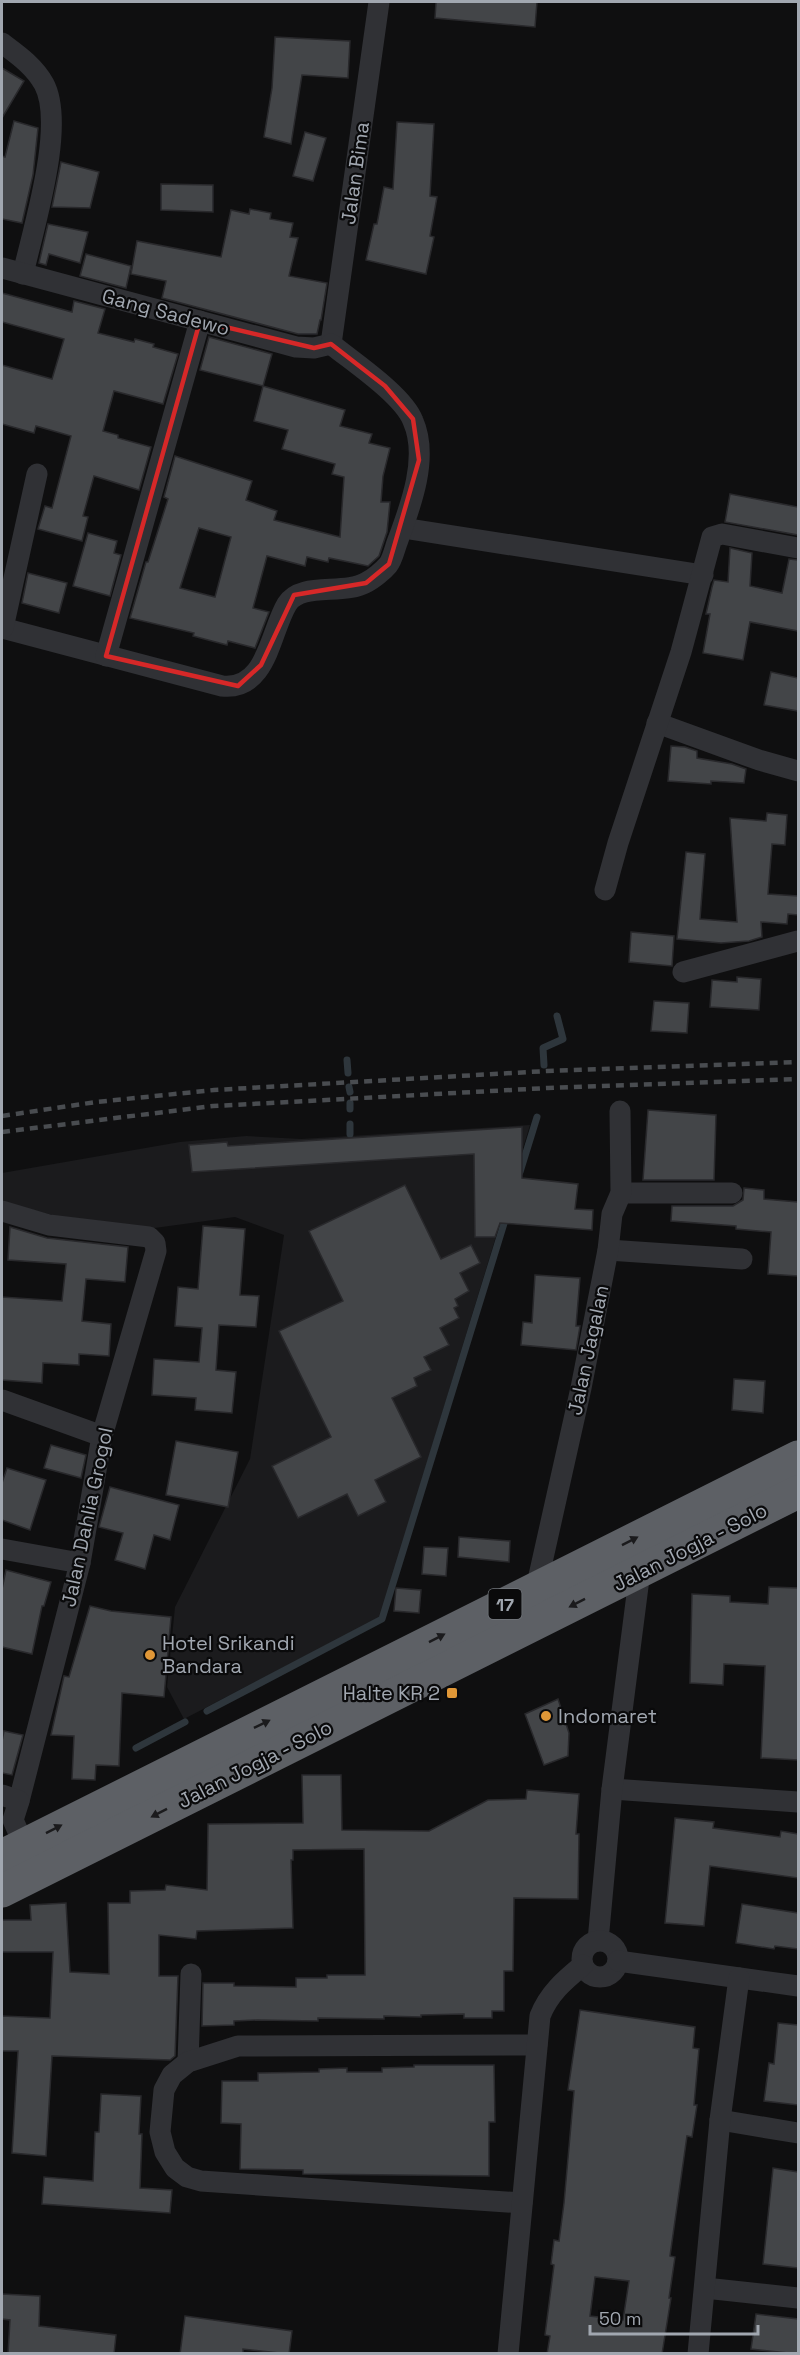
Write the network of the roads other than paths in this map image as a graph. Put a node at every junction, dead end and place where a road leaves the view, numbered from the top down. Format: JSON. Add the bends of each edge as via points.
{"nodes":[{"id":1,"x":378,"y":2,"type":"edge"},
{"id":2,"x":2,"y":44,"type":"edge"},
{"id":3,"x":2,"y":268,"type":"edge"},
{"id":4,"x":23,"y":274,"type":"junction"},
{"id":5,"x":200,"y":321,"type":"junction"},
{"id":6,"x":331,"y":344,"type":"junction"},
{"id":7,"x":37,"y":474,"type":"dead end"},
{"id":8,"x":403,"y":528,"type":"junction"},
{"id":9,"x":798,"y":548,"type":"edge"},
{"id":10,"x":703,"y":575,"type":"junction"},
{"id":11,"x":2,"y":628,"type":"edge"},
{"id":12,"x":106,"y":656,"type":"junction"},
{"id":13,"x":657,"y":723,"type":"junction"},
{"id":14,"x":798,"y":771,"type":"edge"},
{"id":15,"x":605,"y":890,"type":"dead end"},
{"id":16,"x":798,"y":941,"type":"edge"},
{"id":17,"x":683,"y":972,"type":"dead end"},
{"id":18,"x":620,"y":1110,"type":"dead end"},
{"id":19,"x":621,"y":1193,"type":"junction"},
{"id":20,"x":732,"y":1193,"type":"dead end"},
{"id":21,"x":2,"y":1211,"type":"edge"},
{"id":22,"x":608,"y":1250,"type":"junction"},
{"id":23,"x":742,"y":1259,"type":"dead end"},
{"id":24,"x":2,"y":1400,"type":"edge"},
{"id":25,"x":102,"y":1436,"type":"junction"},
{"id":26,"x":798,"y":1457,"type":"edge"},
{"id":27,"x":798,"y":1492,"type":"edge"},
{"id":28,"x":2,"y":1549,"type":"edge"},
{"id":29,"x":80,"y":1563,"type":"junction"},
{"id":30,"x":640,"y":1571,"type":"junction"},
{"id":31,"x":536,"y":1588,"type":"junction"},
{"id":32,"x":210,"y":1750,"type":"junction"},
{"id":33,"x":225,"y":1779,"type":"junction"},
{"id":34,"x":612,"y":1789,"type":"junction"},
{"id":35,"x":10,"y":1798,"type":"edge"},
{"id":36,"x":798,"y":1802,"type":"edge"},
{"id":37,"x":13,"y":1850,"type":"edge"},
{"id":38,"x":2,"y":1891,"type":"edge"},
{"id":39,"x":598,"y":1941,"type":"junction"},
{"id":40,"x":618,"y":1961,"type":"junction"},
{"id":41,"x":583,"y":1965,"type":"junction"},
{"id":42,"x":191,"y":1974,"type":"dead end"},
{"id":43,"x":739,"y":1978,"type":"junction"},
{"id":44,"x":798,"y":1986,"type":"edge"},
{"id":45,"x":537,"y":2045,"type":"junction"},
{"id":46,"x":188,"y":2062,"type":"junction"},
{"id":47,"x":720,"y":2120,"type":"junction"},
{"id":48,"x":798,"y":2133,"type":"edge"},
{"id":49,"x":522,"y":2203,"type":"junction"},
{"id":50,"x":705,"y":2288,"type":"junction"},
{"id":51,"x":798,"y":2298,"type":"edge"},
{"id":52,"x":508,"y":2354,"type":"edge"},
{"id":53,"x":698,"y":2354,"type":"edge"}],
"edges":[{"from":1,"to":6,"type":"street","name":"Jalan Bima"},
{"from":2,"to":4,"type":"street","via":[[28,63],[45,86],[52,118],[50,151]]},
{"from":3,"to":4,"type":"street","name":"Gang Sadewo"},
{"from":4,"to":5,"type":"street","name":"Gang Sadewo"},
{"from":5,"to":6,"type":"street","name":"Gang Sadewo","via":[[296,347]]},
{"from":5,"to":12,"type":"street"},
{"from":6,"to":8,"type":"street","via":[[385,386],[413,419],[420,440],[419,460]]},
{"from":7,"to":11,"type":"street"},
{"from":8,"to":10,"type":"street"},
{"from":8,"to":12,"type":"street","via":[[389,564],[366,583],[294,595],[286,604],[261,665],[238,686],[222,686]]},
{"from":9,"to":10,"type":"street","via":[[716,534],[709,541]]},
{"from":10,"to":13,"type":"street"},
{"from":11,"to":12,"type":"street"},
{"from":13,"to":14,"type":"street"},
{"from":13,"to":15,"type":"street"},
{"from":16,"to":17,"type":"street"},
{"from":18,"to":19,"type":"street","name":"Jalan Jagalan"},
{"from":19,"to":20,"type":"street"},
{"from":19,"to":22,"type":"street","name":"Jalan Jagalan","via":[[612,1214]]},
{"from":21,"to":25,"type":"street","name":"Jalan Dahlia Grogol","via":[[49,1225],[149,1237],[155,1243],[156,1251]]},
{"from":22,"to":23,"type":"street"},
{"from":22,"to":31,"type":"street","name":"Jalan Jagalan"},
{"from":24,"to":25,"type":"street"},
{"from":25,"to":29,"type":"street","name":"Jalan Dahlia Grogol"},
{"from":31,"to":26,"type":"highway","name":"Jalan Jogja - Solo","number":"17","one_way":true},
{"from":27,"to":30,"type":"highway","name":"Jalan Jogja - Solo","number":"17"},
{"from":28,"to":29,"type":"street"},
{"from":29,"to":35,"type":"street","name":"Jalan Dahlia Grogol"},
{"from":30,"to":33,"type":"highway","name":"Jalan Jogja - Solo","number":"17","one_way":true},
{"from":30,"to":34,"type":"street"},
{"from":32,"to":31,"type":"highway","name":"Jalan Jogja - Solo","number":"17","one_way":true},
{"from":32,"to":33,"type":"highway"},
{"from":37,"to":32,"type":"highway","name":"Jalan Jogja - Solo","number":"17","one_way":true},
{"from":33,"to":38,"type":"highway","name":"Jalan Jogja - Solo","number":"17","one_way":true},
{"from":34,"to":36,"type":"street"},
{"from":34,"to":39,"type":"street"},
{"from":35,"to":37,"type":"street","name":"Jalan Dahlia Grogol"},
{"from":39,"to":40,"type":"street","via":[[610,1944]]},
{"from":39,"to":41,"type":"street","via":[[587,1946]]},
{"from":40,"to":41,"type":"street","via":[[613,1972],[602,1976],[591,1974]]},
{"from":40,"to":43,"type":"street"},
{"from":41,"to":45,"type":"street","via":[[546,2000]]},
{"from":42,"to":46,"type":"street"},
{"from":43,"to":44,"type":"street"},
{"from":43,"to":47,"type":"street"},
{"from":45,"to":46,"type":"street","via":[[238,2046]]},
{"from":45,"to":49,"type":"street"},
{"from":46,"to":49,"type":"street","via":[[172,2075],[164,2090],[160,2132],[165,2152],[187,2177]]},
{"from":47,"to":48,"type":"street"},
{"from":47,"to":50,"type":"street"},
{"from":49,"to":52,"type":"street"},
{"from":50,"to":51,"type":"street"},
{"from":50,"to":53,"type":"street"}]}
